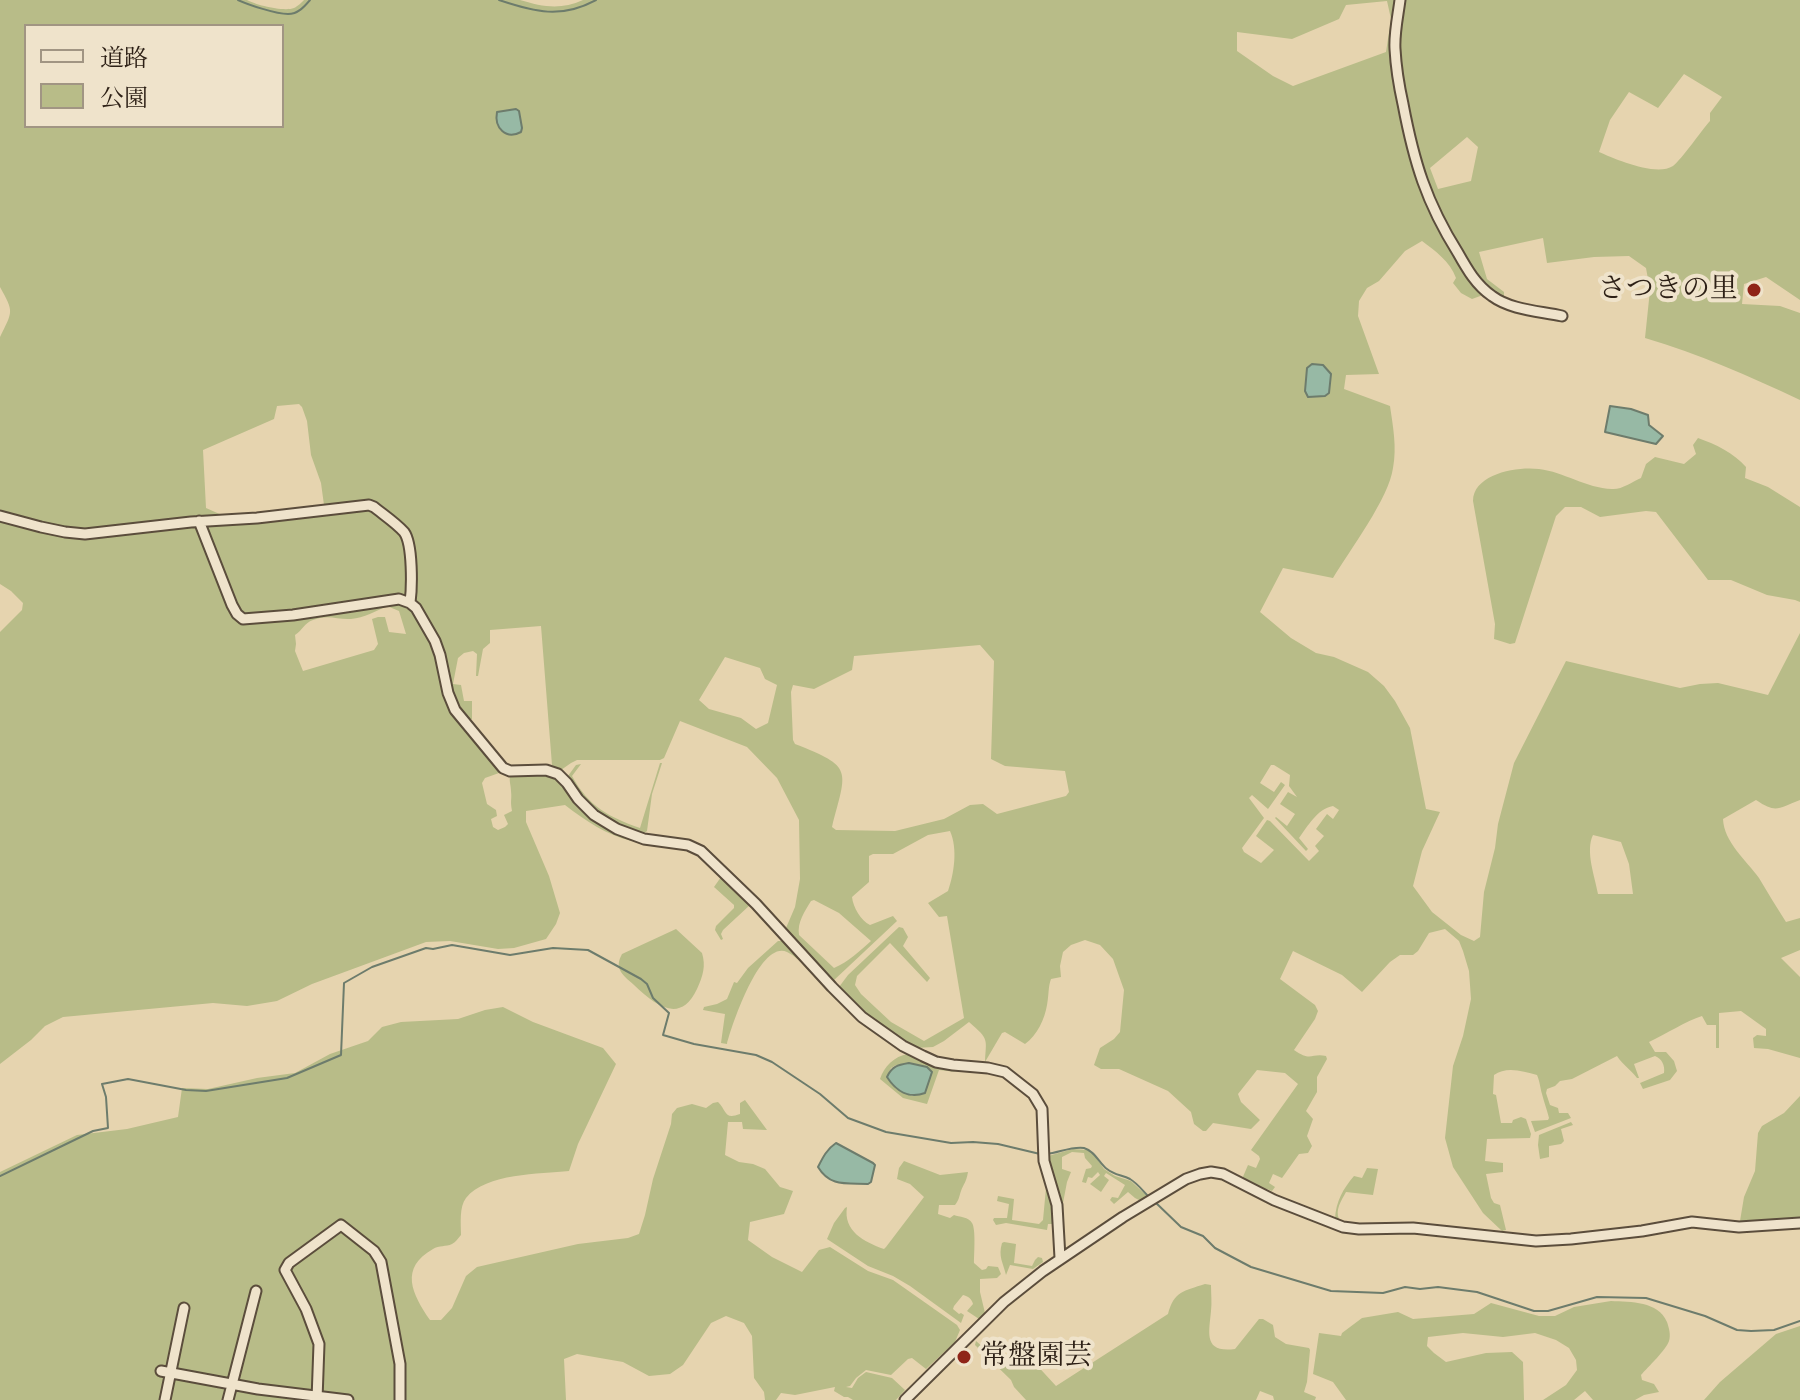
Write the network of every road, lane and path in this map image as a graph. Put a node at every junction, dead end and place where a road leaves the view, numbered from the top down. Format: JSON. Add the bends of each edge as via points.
{"nodes":[{"id":1,"x":1400,"y":0,"type":"edge"},
{"id":2,"x":1562,"y":316,"type":"dead end"},
{"id":3,"x":0,"y":516,"type":"edge"},
{"id":4,"x":199,"y":521,"type":"junction"},
{"id":5,"x":410,"y":603,"type":"junction"},
{"id":6,"x":1800,"y":1223,"type":"edge"},
{"id":7,"x":1060,"y":1258,"type":"junction"},
{"id":8,"x":256,"y":1291,"type":"dead end"},
{"id":9,"x":184,"y":1308,"type":"dead end"},
{"id":10,"x":166,"y":1372,"type":"junction"},
{"id":11,"x":232,"y":1384,"type":"junction"},
{"id":12,"x":258,"y":1389,"type":"junction"},
{"id":13,"x":318,"y":1398,"type":"edge"},
{"id":14,"x":165,"y":1400,"type":"edge"},
{"id":15,"x":228,"y":1400,"type":"edge"},
{"id":16,"x":259,"y":1400,"type":"edge"},
{"id":17,"x":348,"y":1400,"type":"edge"},
{"id":18,"x":400,"y":1400,"type":"edge"},
{"id":19,"x":905,"y":1400,"type":"edge"}],
"edges":[{"from":1,"to":2,"type":"street","via":[[1398,76],[1419,173],[1442,228],[1491,296]]},
{"from":3,"to":4,"type":"street","via":[[85,534]]},
{"from":4,"to":5,"type":"street","via":[[232,605],[243,619],[399,599]]},
{"from":4,"to":5,"type":"street","via":[[374,507],[407,538]]},
{"from":5,"to":7,"type":"street","via":[[435,641],[455,710],[503,768],[558,774],[594,815],[617,829],[701,851],[862,1017],[936,1062],[1005,1072],[1033,1094],[1042,1109],[1044,1161],[1057,1205]]},
{"from":6,"to":7,"type":"street","via":[[1739,1227],[1687,1222],[1536,1241],[1413,1228],[1359,1229],[1211,1172],[1186,1179]]},
{"from":7,"to":19,"type":"street","via":[[1004,1302]]},
{"from":8,"to":11,"type":"street"},
{"from":9,"to":10,"type":"street"},
{"from":10,"to":11,"type":"street"},
{"from":10,"to":14,"type":"street"},
{"from":11,"to":12,"type":"street"},
{"from":11,"to":15,"type":"street"},
{"from":12,"to":13,"type":"street"},
{"from":12,"to":16,"type":"street"},
{"from":13,"to":17,"type":"street"},
{"from":13,"to":18,"type":"street","via":[[319,1344],[285,1270],[341,1225],[381,1262],[400,1364]]}]}
